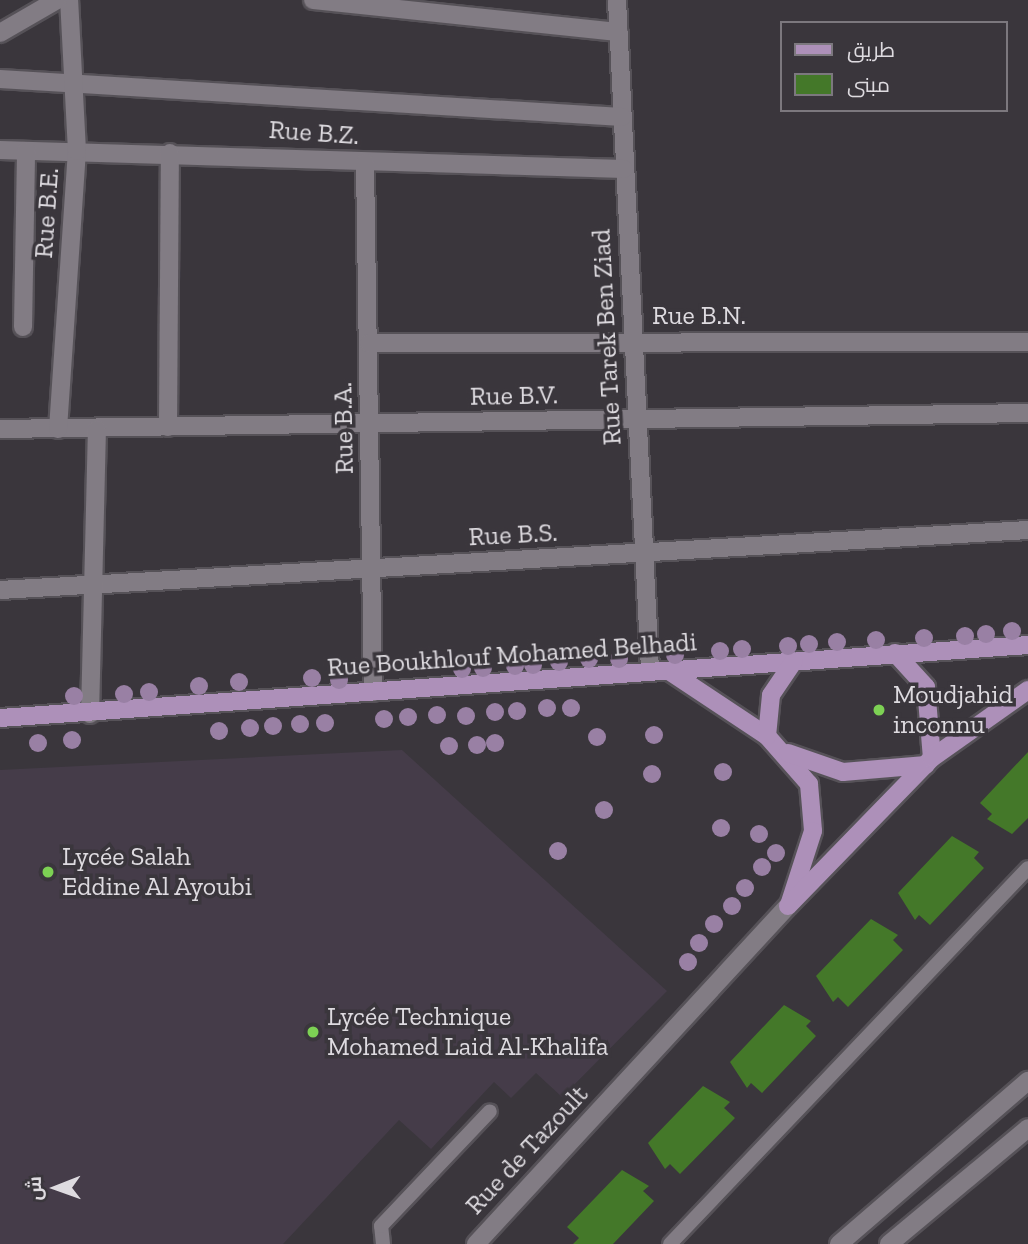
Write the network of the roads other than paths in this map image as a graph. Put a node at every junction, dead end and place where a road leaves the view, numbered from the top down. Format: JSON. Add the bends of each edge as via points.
{"nodes":[{"id":1,"x":57,"y":0,"type":"edge"},
{"id":2,"x":69,"y":0,"type":"edge"},
{"id":3,"x":313,"y":0,"type":"edge"},
{"id":4,"x":617,"y":0,"type":"edge"},
{"id":5,"x":618,"y":32,"type":"junction"},
{"id":6,"x":0,"y":33,"type":"edge"},
{"id":7,"x":0,"y":79,"type":"edge"},
{"id":8,"x":76,"y":82,"type":"junction"},
{"id":9,"x":622,"y":117,"type":"junction"},
{"id":10,"x":0,"y":150,"type":"edge"},
{"id":11,"x":26,"y":151,"type":"junction"},
{"id":12,"x":77,"y":151,"type":"junction"},
{"id":13,"x":170,"y":153,"type":"junction"},
{"id":14,"x":365,"y":163,"type":"junction"},
{"id":15,"x":624,"y":169,"type":"junction"},
{"id":16,"x":23,"y":327,"type":"dead end"},
{"id":17,"x":633,"y":341,"type":"junction"},
{"id":18,"x":369,"y":342,"type":"junction"},
{"id":19,"x":1028,"y":342,"type":"edge"},
{"id":20,"x":1028,"y":413,"type":"edge"},
{"id":21,"x":637,"y":421,"type":"junction"},
{"id":22,"x":370,"y":424,"type":"junction"},
{"id":23,"x":168,"y":427,"type":"junction"},
{"id":24,"x":0,"y":429,"type":"edge"},
{"id":25,"x":58,"y":429,"type":"junction"},
{"id":26,"x":97,"y":429,"type":"junction"},
{"id":27,"x":1028,"y":530,"type":"edge"},
{"id":28,"x":644,"y":555,"type":"junction"},
{"id":29,"x":374,"y":569,"type":"junction"},
{"id":30,"x":97,"y":587,"type":"junction"},
{"id":31,"x":0,"y":590,"type":"edge"},
{"id":32,"x":1028,"y":645,"type":"edge"},
{"id":33,"x":895,"y":653,"type":"junction"},
{"id":34,"x":794,"y":661,"type":"junction"},
{"id":35,"x":650,"y":671,"type":"junction"},
{"id":36,"x":669,"y":671,"type":"junction"},
{"id":37,"x":1028,"y":690,"type":"edge"},
{"id":38,"x":373,"y":692,"type":"junction"},
{"id":39,"x":90,"y":714,"type":"junction"},
{"id":40,"x":0,"y":718,"type":"edge"},
{"id":41,"x":767,"y":736,"type":"junction"},
{"id":42,"x":785,"y":751,"type":"junction"},
{"id":43,"x":929,"y":762,"type":"junction"},
{"id":44,"x":1028,"y":868,"type":"edge"},
{"id":45,"x":788,"y":906,"type":"junction"},
{"id":46,"x":1028,"y":1081,"type":"edge"},
{"id":47,"x":490,"y":1111,"type":"dead end"},
{"id":48,"x":1028,"y":1128,"type":"edge"},
{"id":49,"x":383,"y":1244,"type":"edge"},
{"id":50,"x":475,"y":1244,"type":"edge"},
{"id":51,"x":670,"y":1244,"type":"edge"},
{"id":52,"x":839,"y":1244,"type":"edge"},
{"id":53,"x":889,"y":1244,"type":"edge"}],
"edges":[{"from":1,"to":6,"type":"street"},
{"from":2,"to":8,"type":"street","name":"Rue B.E."},
{"from":3,"to":5,"type":"street"},
{"from":4,"to":5,"type":"street","name":"Rue Tarek Ben Ziad"},
{"from":5,"to":9,"type":"street","name":"Rue Tarek Ben Ziad"},
{"from":7,"to":8,"type":"street"},
{"from":8,"to":9,"type":"street"},
{"from":8,"to":12,"type":"street","name":"Rue B.E."},
{"from":9,"to":15,"type":"street","name":"Rue Tarek Ben Ziad"},
{"from":10,"to":11,"type":"street","name":"Rue B.Z."},
{"from":11,"to":12,"type":"street","name":"Rue B.Z."},
{"from":11,"to":16,"type":"street"},
{"from":12,"to":13,"type":"street","name":"Rue B.Z."},
{"from":12,"to":25,"type":"street","name":"Rue B.E."},
{"from":13,"to":14,"type":"street","name":"Rue B.Z."},
{"from":13,"to":23,"type":"street"},
{"from":14,"to":15,"type":"street","name":"Rue B.Z."},
{"from":14,"to":18,"type":"street","name":"Rue B.A."},
{"from":15,"to":17,"type":"street","name":"Rue Tarek Ben Ziad"},
{"from":17,"to":18,"type":"street","name":"Rue B.N."},
{"from":17,"to":19,"type":"street","name":"Rue B.N."},
{"from":17,"to":21,"type":"street","name":"Rue Tarek Ben Ziad"},
{"from":18,"to":22,"type":"street","name":"Rue B.A."},
{"from":20,"to":21,"type":"street","name":"Rue B.V."},
{"from":21,"to":22,"type":"street","name":"Rue B.V."},
{"from":21,"to":28,"type":"street","name":"Rue Tarek Ben Ziad"},
{"from":22,"to":23,"type":"street","name":"Rue B.V."},
{"from":22,"to":29,"type":"street","name":"Rue B.A."},
{"from":23,"to":26,"type":"street","name":"Rue B.V."},
{"from":24,"to":25,"type":"street","name":"Rue B.V."},
{"from":25,"to":26,"type":"street","name":"Rue B.V."},
{"from":26,"to":30,"type":"street"},
{"from":27,"to":28,"type":"street","name":"Rue B.S."},
{"from":28,"to":29,"type":"street","name":"Rue B.S."},
{"from":28,"to":35,"type":"street","name":"Rue Tarek Ben Ziad"},
{"from":29,"to":30,"type":"street","name":"Rue B.S."},
{"from":29,"to":38,"type":"street","name":"Rue B.A."},
{"from":30,"to":31,"type":"street","name":"Rue B.S."},
{"from":30,"to":39,"type":"street"},
{"from":32,"to":33,"type":"main road","name":"Rue Boukhlouf Mohamed Belhadi"},
{"from":33,"to":34,"type":"main road","name":"Rue Boukhlouf Mohamed Belhadi"},
{"from":33,"to":43,"type":"main road","via":[[926,687]]},
{"from":34,"to":36,"type":"main road","name":"Rue Boukhlouf Mohamed Belhadi"},
{"from":34,"to":41,"type":"main road","via":[[771,695]]},
{"from":35,"to":36,"type":"main road","name":"Rue Boukhlouf Mohamed Belhadi"},
{"from":35,"to":38,"type":"main road","name":"Rue Boukhlouf Mohamed Belhadi"},
{"from":36,"to":41,"type":"main road"},
{"from":37,"to":43,"type":"main road"},
{"from":38,"to":39,"type":"main road","name":"Rue Boukhlouf Mohamed Belhadi"},
{"from":39,"to":40,"type":"main road","name":"Rue Boukhlouf Mohamed Belhadi"},
{"from":41,"to":42,"type":"main road"},
{"from":42,"to":43,"type":"main road","via":[[844,772]]},
{"from":42,"to":45,"type":"main road","via":[[809,784],[815,809]]},
{"from":43,"to":45,"type":"main road"},
{"from":44,"to":51,"type":"lane"},
{"from":45,"to":50,"type":"street","name":"Rue de Tazoult"},
{"from":46,"to":52,"type":"street"},
{"from":47,"to":49,"type":"lane","via":[[381,1226]]},
{"from":48,"to":53,"type":"street"}]}
